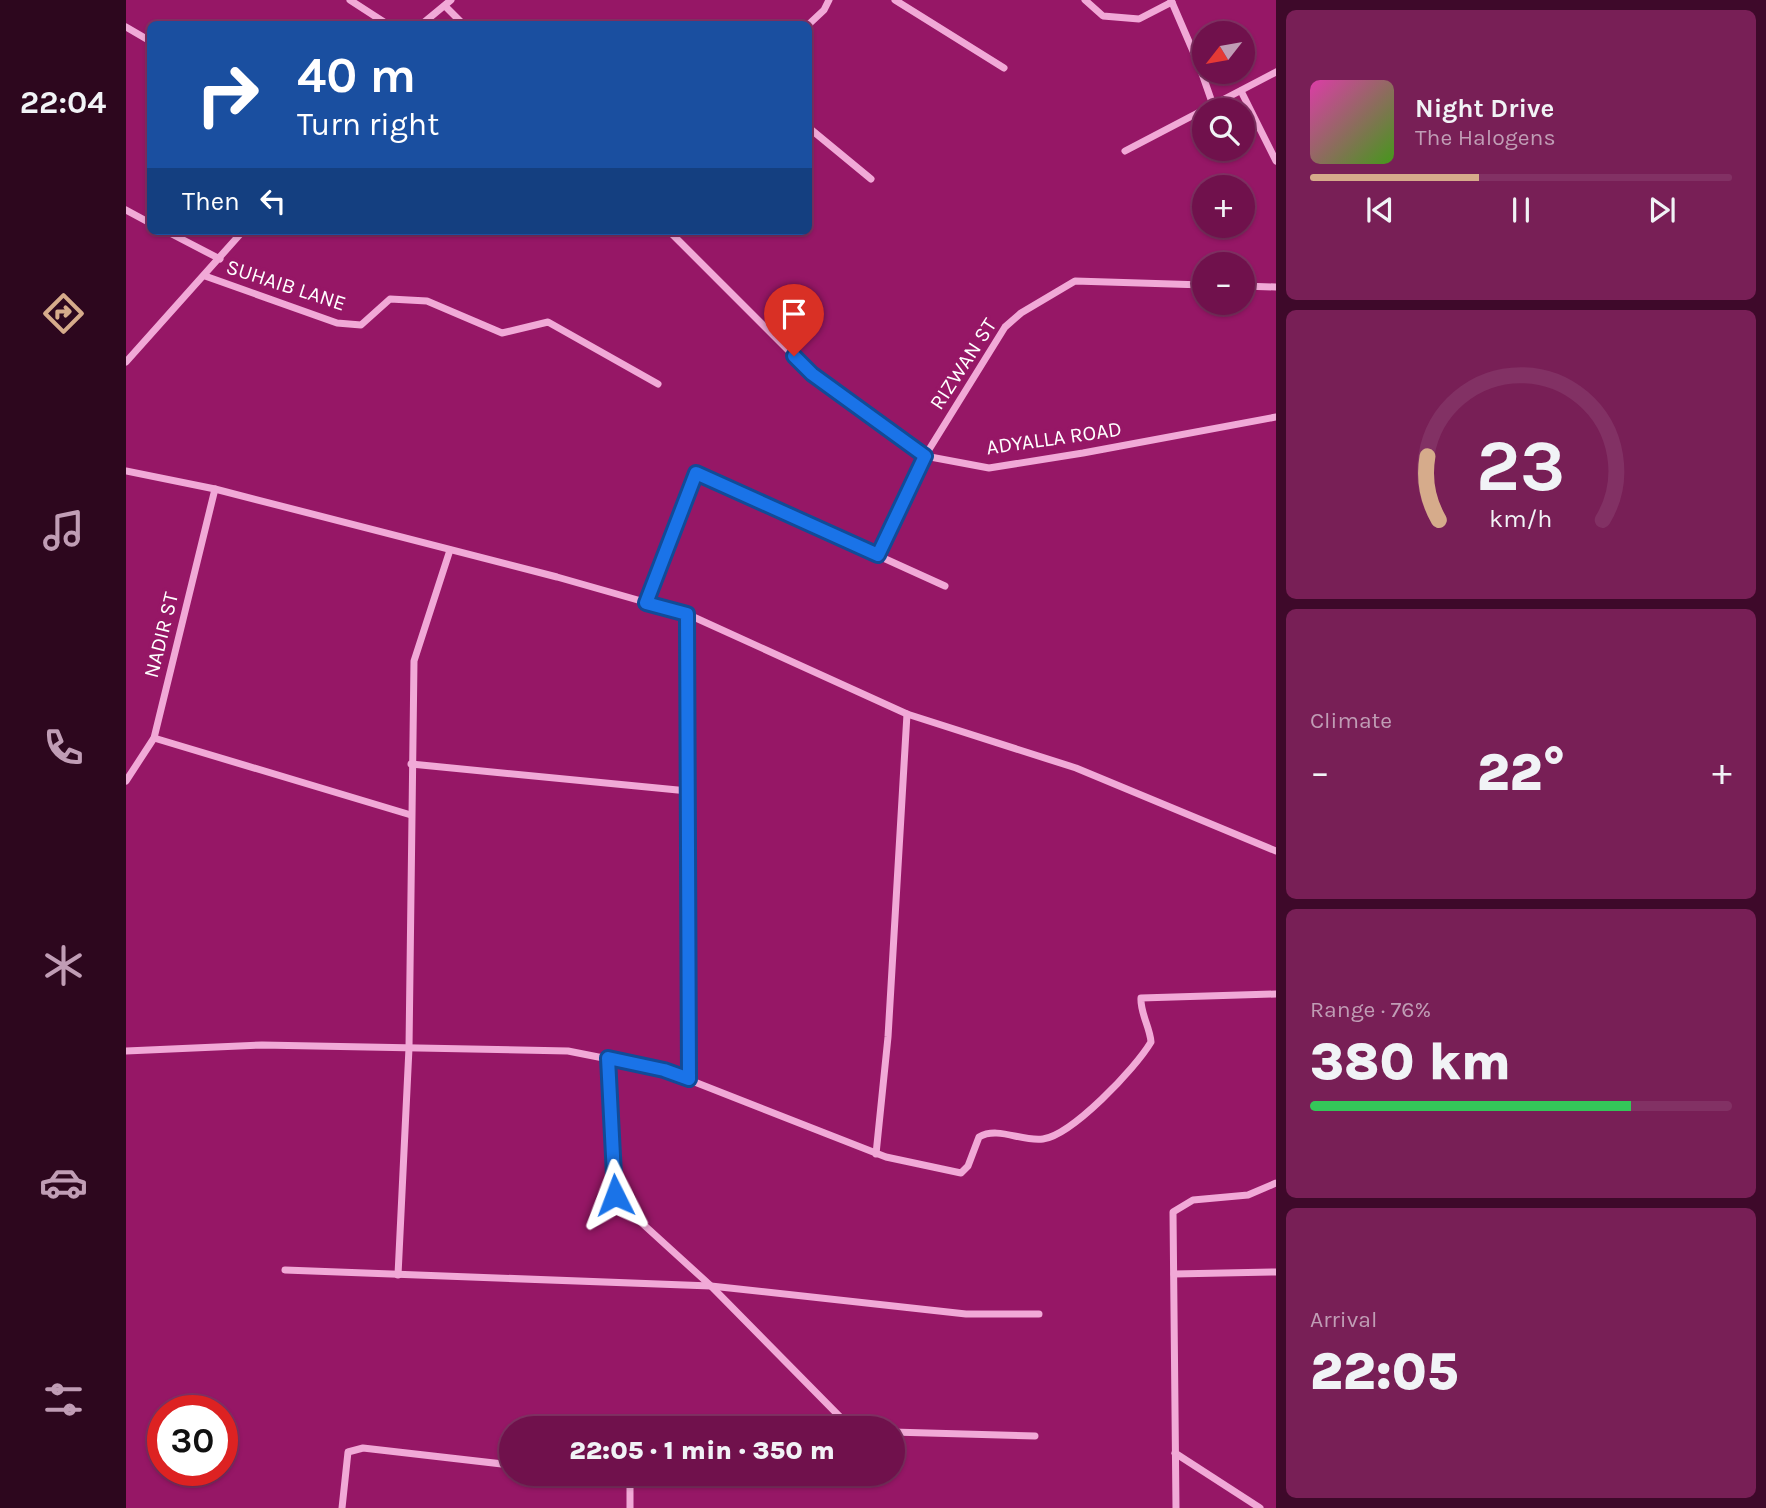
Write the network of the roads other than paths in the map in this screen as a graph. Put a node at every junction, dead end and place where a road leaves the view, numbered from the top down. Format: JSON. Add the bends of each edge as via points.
{"nodes":[{"id":1,"x":350,"y":0,"type":"edge"},
{"id":2,"x":828,"y":0,"type":"edge"},
{"id":3,"x":895,"y":0,"type":"edge"},
{"id":4,"x":1085,"y":0,"type":"edge"},
{"id":5,"x":1171,"y":1,"type":"edge"},
{"id":6,"x":448,"y":3,"type":"edge"},
{"id":7,"x":382,"y":21,"type":"edge"},
{"id":8,"x":426,"y":21,"type":"edge"},
{"id":9,"x":461,"y":21,"type":"edge"},
{"id":10,"x":812,"y":22,"type":"edge"},
{"id":11,"x":126,"y":27,"type":"edge"},
{"id":12,"x":147,"y":39,"type":"edge"},
{"id":13,"x":1004,"y":68,"type":"dead end"},
{"id":14,"x":1276,"y":72,"type":"edge"},
{"id":15,"x":1241,"y":91,"type":"junction"},
{"id":16,"x":1211,"y":98,"type":"edge"},
{"id":17,"x":1227,"y":98,"type":"edge"},
{"id":18,"x":1192,"y":116,"type":"edge"},
{"id":19,"x":812,"y":130,"type":"edge"},
{"id":20,"x":1125,"y":150,"type":"dead end"},
{"id":21,"x":1276,"y":161,"type":"edge"},
{"id":22,"x":871,"y":179,"type":"dead end"},
{"id":23,"x":126,"y":210,"type":"edge"},
{"id":24,"x":147,"y":221,"type":"edge"},
{"id":25,"x":174,"y":235,"type":"edge"},
{"id":26,"x":240,"y":235,"type":"edge"},
{"id":27,"x":673,"y":235,"type":"edge"},
{"id":28,"x":220,"y":259,"type":"junction"},
{"id":29,"x":205,"y":276,"type":"junction"},
{"id":30,"x":1192,"y":285,"type":"edge"},
{"id":31,"x":1255,"y":286,"type":"edge"},
{"id":32,"x":1276,"y":287,"type":"edge"},
{"id":33,"x":126,"y":362,"type":"edge"},
{"id":34,"x":658,"y":384,"type":"dead end"},
{"id":35,"x":1276,"y":417,"type":"edge"},
{"id":36,"x":925,"y":456,"type":"junction"},
{"id":37,"x":126,"y":471,"type":"edge"},
{"id":38,"x":215,"y":489,"type":"junction"},
{"id":39,"x":450,"y":550,"type":"junction"},
{"id":40,"x":878,"y":555,"type":"junction"},
{"id":41,"x":945,"y":586,"type":"dead end"},
{"id":42,"x":646,"y":603,"type":"junction"},
{"id":43,"x":687,"y":614,"type":"junction"},
{"id":44,"x":907,"y":714,"type":"junction"},
{"id":45,"x":154,"y":738,"type":"junction"},
{"id":46,"x":411,"y":764,"type":"junction"},
{"id":47,"x":126,"y":781,"type":"edge"},
{"id":48,"x":688,"y":791,"type":"junction"},
{"id":49,"x":411,"y":816,"type":"junction"},
{"id":50,"x":1276,"y":851,"type":"edge"},
{"id":51,"x":1276,"y":994,"type":"edge"},
{"id":52,"x":410,"y":1048,"type":"junction"},
{"id":53,"x":126,"y":1051,"type":"edge"},
{"id":54,"x":608,"y":1058,"type":"junction"},
{"id":55,"x":689,"y":1079,"type":"junction"},
{"id":56,"x":876,"y":1154,"type":"junction"},
{"id":57,"x":1276,"y":1183,"type":"edge"},
{"id":58,"x":285,"y":1270,"type":"dead end"},
{"id":59,"x":1276,"y":1272,"type":"edge"},
{"id":60,"x":1174,"y":1274,"type":"junction"},
{"id":61,"x":398,"y":1275,"type":"junction"},
{"id":62,"x":711,"y":1286,"type":"junction"},
{"id":63,"x":1039,"y":1314,"type":"dead end"},
{"id":64,"x":839,"y":1416,"type":"edge"},
{"id":65,"x":905,"y":1432,"type":"edge"},
{"id":66,"x":1035,"y":1436,"type":"dead end"},
{"id":67,"x":1175,"y":1453,"type":"junction"},
{"id":68,"x":499,"y":1464,"type":"edge"},
{"id":69,"x":630,"y":1486,"type":"edge"},
{"id":70,"x":342,"y":1508,"type":"edge"},
{"id":71,"x":630,"y":1508,"type":"edge"},
{"id":72,"x":1176,"y":1508,"type":"edge"},
{"id":73,"x":1260,"y":1508,"type":"edge"}],
"edges":[{"from":1,"to":7,"type":"street"},
{"from":2,"to":10,"type":"street"},
{"from":3,"to":13,"type":"street"},
{"from":4,"to":5,"type":"street","via":[[1103,16],[1139,19]]},
{"from":5,"to":16,"type":"street"},
{"from":6,"to":8,"type":"street"},
{"from":6,"to":9,"type":"street"},
{"from":11,"to":12,"type":"street"},
{"from":14,"to":15,"type":"street"},
{"from":15,"to":17,"type":"street"},
{"from":15,"to":21,"type":"street"},
{"from":18,"to":20,"type":"street"},
{"from":19,"to":22,"type":"street"},
{"from":23,"to":24,"type":"street"},
{"from":25,"to":28,"type":"street"},
{"from":26,"to":28,"type":"street"},
{"from":27,"to":36,"type":"street","name":"ADYALLA ROAD","via":[[812,374]]},
{"from":28,"to":29,"type":"street"},
{"from":29,"to":33,"type":"street"},
{"from":29,"to":34,"type":"street","name":"SUHAIB LANE","via":[[337,323],[361,325],[390,299],[427,301],[502,333],[548,322]]},
{"from":30,"to":36,"type":"street","name":"RIZWAN ST","via":[[1075,281],[1021,313],[1005,327]]},
{"from":31,"to":32,"type":"street"},
{"from":35,"to":36,"type":"street","name":"ADYALLA ROAD","via":[[989,468]]},
{"from":36,"to":40,"type":"street","name":"RIZWAN ST"},
{"from":37,"to":38,"type":"street"},
{"from":38,"to":39,"type":"street"},
{"from":38,"to":45,"type":"street","name":"NADIR ST"},
{"from":39,"to":42,"type":"street"},
{"from":39,"to":46,"type":"street","via":[[414,661]]},
{"from":40,"to":41,"type":"street"},
{"from":40,"to":42,"type":"street","via":[[696,473]]},
{"from":42,"to":43,"type":"street"},
{"from":43,"to":44,"type":"street"},
{"from":43,"to":48,"type":"street"},
{"from":44,"to":50,"type":"street","via":[[1076,768]]},
{"from":44,"to":56,"type":"street","via":[[888,1037]]},
{"from":45,"to":47,"type":"street","name":"NADIR ST"},
{"from":45,"to":49,"type":"street"},
{"from":46,"to":48,"type":"street"},
{"from":46,"to":49,"type":"street"},
{"from":48,"to":55,"type":"street"},
{"from":49,"to":52,"type":"street"},
{"from":51,"to":56,"type":"street","via":[[1141,998],[1151,1042],[1145,1053],[1060,1134],[1041,1139],[987,1132],[979,1137],[961,1173]]},
{"from":52,"to":53,"type":"street","via":[[262,1045]]},
{"from":52,"to":54,"type":"street","via":[[568,1051]]},
{"from":52,"to":61,"type":"street"},
{"from":54,"to":55,"type":"street"},
{"from":54,"to":62,"type":"street","via":[[615,1195]]},
{"from":55,"to":56,"type":"street"},
{"from":57,"to":60,"type":"street","via":[[1248,1195],[1193,1200],[1173,1212]]},
{"from":58,"to":61,"type":"street"},
{"from":59,"to":60,"type":"street"},
{"from":60,"to":67,"type":"street"},
{"from":61,"to":62,"type":"street"},
{"from":62,"to":63,"type":"street","via":[[966,1314]]},
{"from":62,"to":64,"type":"street"},
{"from":65,"to":66,"type":"street"},
{"from":67,"to":72,"type":"street"},
{"from":67,"to":73,"type":"street"},
{"from":68,"to":70,"type":"street","via":[[363,1448],[348,1452]]},
{"from":69,"to":71,"type":"street"}]}
